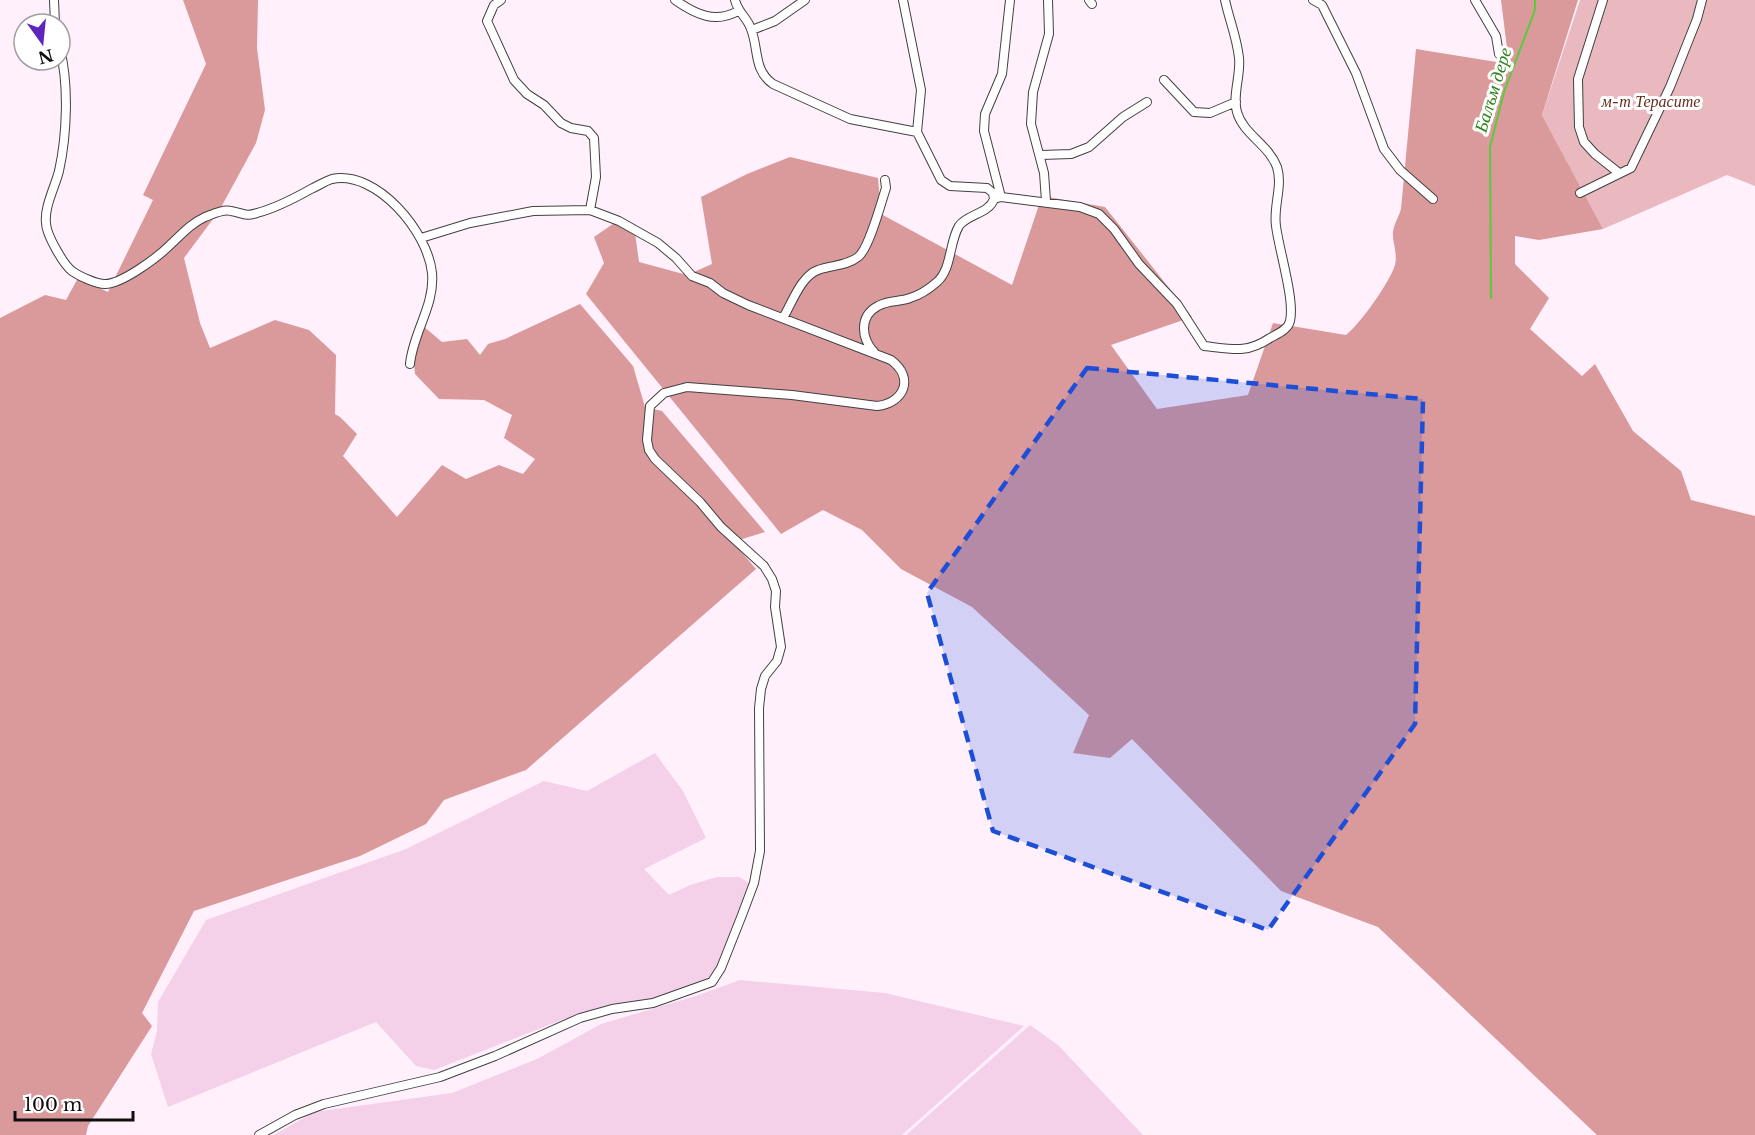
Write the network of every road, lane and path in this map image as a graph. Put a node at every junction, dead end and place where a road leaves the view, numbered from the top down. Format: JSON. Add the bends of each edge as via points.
{"nodes":[{"id":1,"x":501,"y":0,"type":"edge"},
{"id":2,"x":675,"y":0,"type":"edge"},
{"id":3,"x":735,"y":0,"type":"edge"},
{"id":4,"x":805,"y":0,"type":"edge"},
{"id":5,"x":903,"y":0,"type":"edge"},
{"id":6,"x":1010,"y":0,"type":"edge"},
{"id":7,"x":1048,"y":0,"type":"edge"},
{"id":8,"x":1224,"y":0,"type":"edge"},
{"id":9,"x":1313,"y":0,"type":"edge"},
{"id":10,"x":1474,"y":0,"type":"edge"},
{"id":11,"x":1603,"y":0,"type":"edge"},
{"id":12,"x":1702,"y":0,"type":"edge"},
{"id":13,"x":738,"y":11,"type":"junction"},
{"id":14,"x":752,"y":30,"type":"junction"},
{"id":15,"x":1499,"y":54,"type":"dead end"},
{"id":16,"x":63,"y":72,"type":"edge"},
{"id":17,"x":1164,"y":80,"type":"dead end"},
{"id":18,"x":1147,"y":102,"type":"dead end"},
{"id":19,"x":1236,"y":102,"type":"junction"},
{"id":20,"x":916,"y":132,"type":"junction"},
{"id":21,"x":1041,"y":155,"type":"junction"},
{"id":22,"x":1619,"y":173,"type":"junction"},
{"id":23,"x":885,"y":180,"type":"dead end"},
{"id":24,"x":1580,"y":194,"type":"dead end"},
{"id":25,"x":998,"y":198,"type":"junction"},
{"id":26,"x":1433,"y":199,"type":"dead end"},
{"id":27,"x":1046,"y":201,"type":"junction"},
{"id":28,"x":590,"y":210,"type":"junction"},
{"id":29,"x":421,"y":238,"type":"junction"},
{"id":30,"x":783,"y":318,"type":"junction"},
{"id":31,"x":874,"y":353,"type":"junction"},
{"id":32,"x":410,"y":364,"type":"dead end"},
{"id":33,"x":259,"y":1135,"type":"edge"}],
"edges":[{"from":1,"to":28,"type":"street","via":[[494,5],[487,21],[514,80],[561,123],[588,131],[594,138],[596,177]]},
{"from":2,"to":13,"type":"street","via":[[712,18]]},
{"from":3,"to":13,"type":"street"},
{"from":4,"to":14,"type":"street","via":[[776,21]]},
{"from":5,"to":20,"type":"street","via":[[921,90]]},
{"from":6,"to":25,"type":"street","via":[[1002,74],[985,114],[984,131]]},
{"from":7,"to":21,"type":"street","via":[[1049,34],[1033,92],[1031,124]]},
{"from":8,"to":19,"type":"street","via":[[1239,59]]},
{"from":9,"to":26,"type":"street","via":[[1322,5],[1356,73],[1384,149]]},
{"from":10,"to":15,"type":"street","via":[[1496,36]]},
{"from":11,"to":22,"type":"street","via":[[1578,79],[1579,127],[1584,142]]},
{"from":12,"to":22,"type":"street","via":[[1670,87],[1636,158],[1631,168]]},
{"from":13,"to":14,"type":"street"},
{"from":14,"to":20,"type":"street","via":[[759,68],[773,84],[850,119]]},
{"from":16,"to":29,"type":"street","via":[[63,150],[45,224],[71,270],[96,282],[114,282],[160,254],[186,228],[216,212],[230,210],[244,216],[259,213],[330,180],[346,178],[378,191],[410,221]]},
{"from":17,"to":19,"type":"street","via":[[1194,112],[1210,112]]},
{"from":18,"to":21,"type":"street","via":[[1089,147],[1071,154]]},
{"from":19,"to":27,"type":"street","via":[[1239,118],[1268,149],[1277,167],[1275,224],[1290,301],[1290,322],[1258,346],[1204,346],[1177,304],[1138,264],[1105,219],[1080,207]]},
{"from":20,"to":25,"type":"street","via":[[941,180],[950,186],[987,188]]},
{"from":21,"to":27,"type":"street"},
{"from":22,"to":24,"type":"street"},
{"from":23,"to":30,"type":"street","via":[[886,188],[860,256],[808,276]]},
{"from":25,"to":27,"type":"street"},
{"from":25,"to":31,"type":"street","via":[[960,224],[940,279],[925,292],[879,305],[867,317],[863,332]]},
{"from":28,"to":29,"type":"street","via":[[533,211],[470,223]]},
{"from":28,"to":30,"type":"street","via":[[658,243],[692,276]]},
{"from":29,"to":32,"type":"street","via":[[432,269],[432,294],[415,337]]},
{"from":30,"to":31,"type":"street"},
{"from":31,"to":33,"type":"street","via":[[897,364],[904,377],[899,397],[889,405],[687,387],[664,393],[650,406],[648,440],[655,459],[764,566],[776,591],[781,647],[777,661],[765,676],[759,708],[760,852],[742,915],[712,982],[653,1003],[580,1018],[440,1077],[324,1104]]}]}
